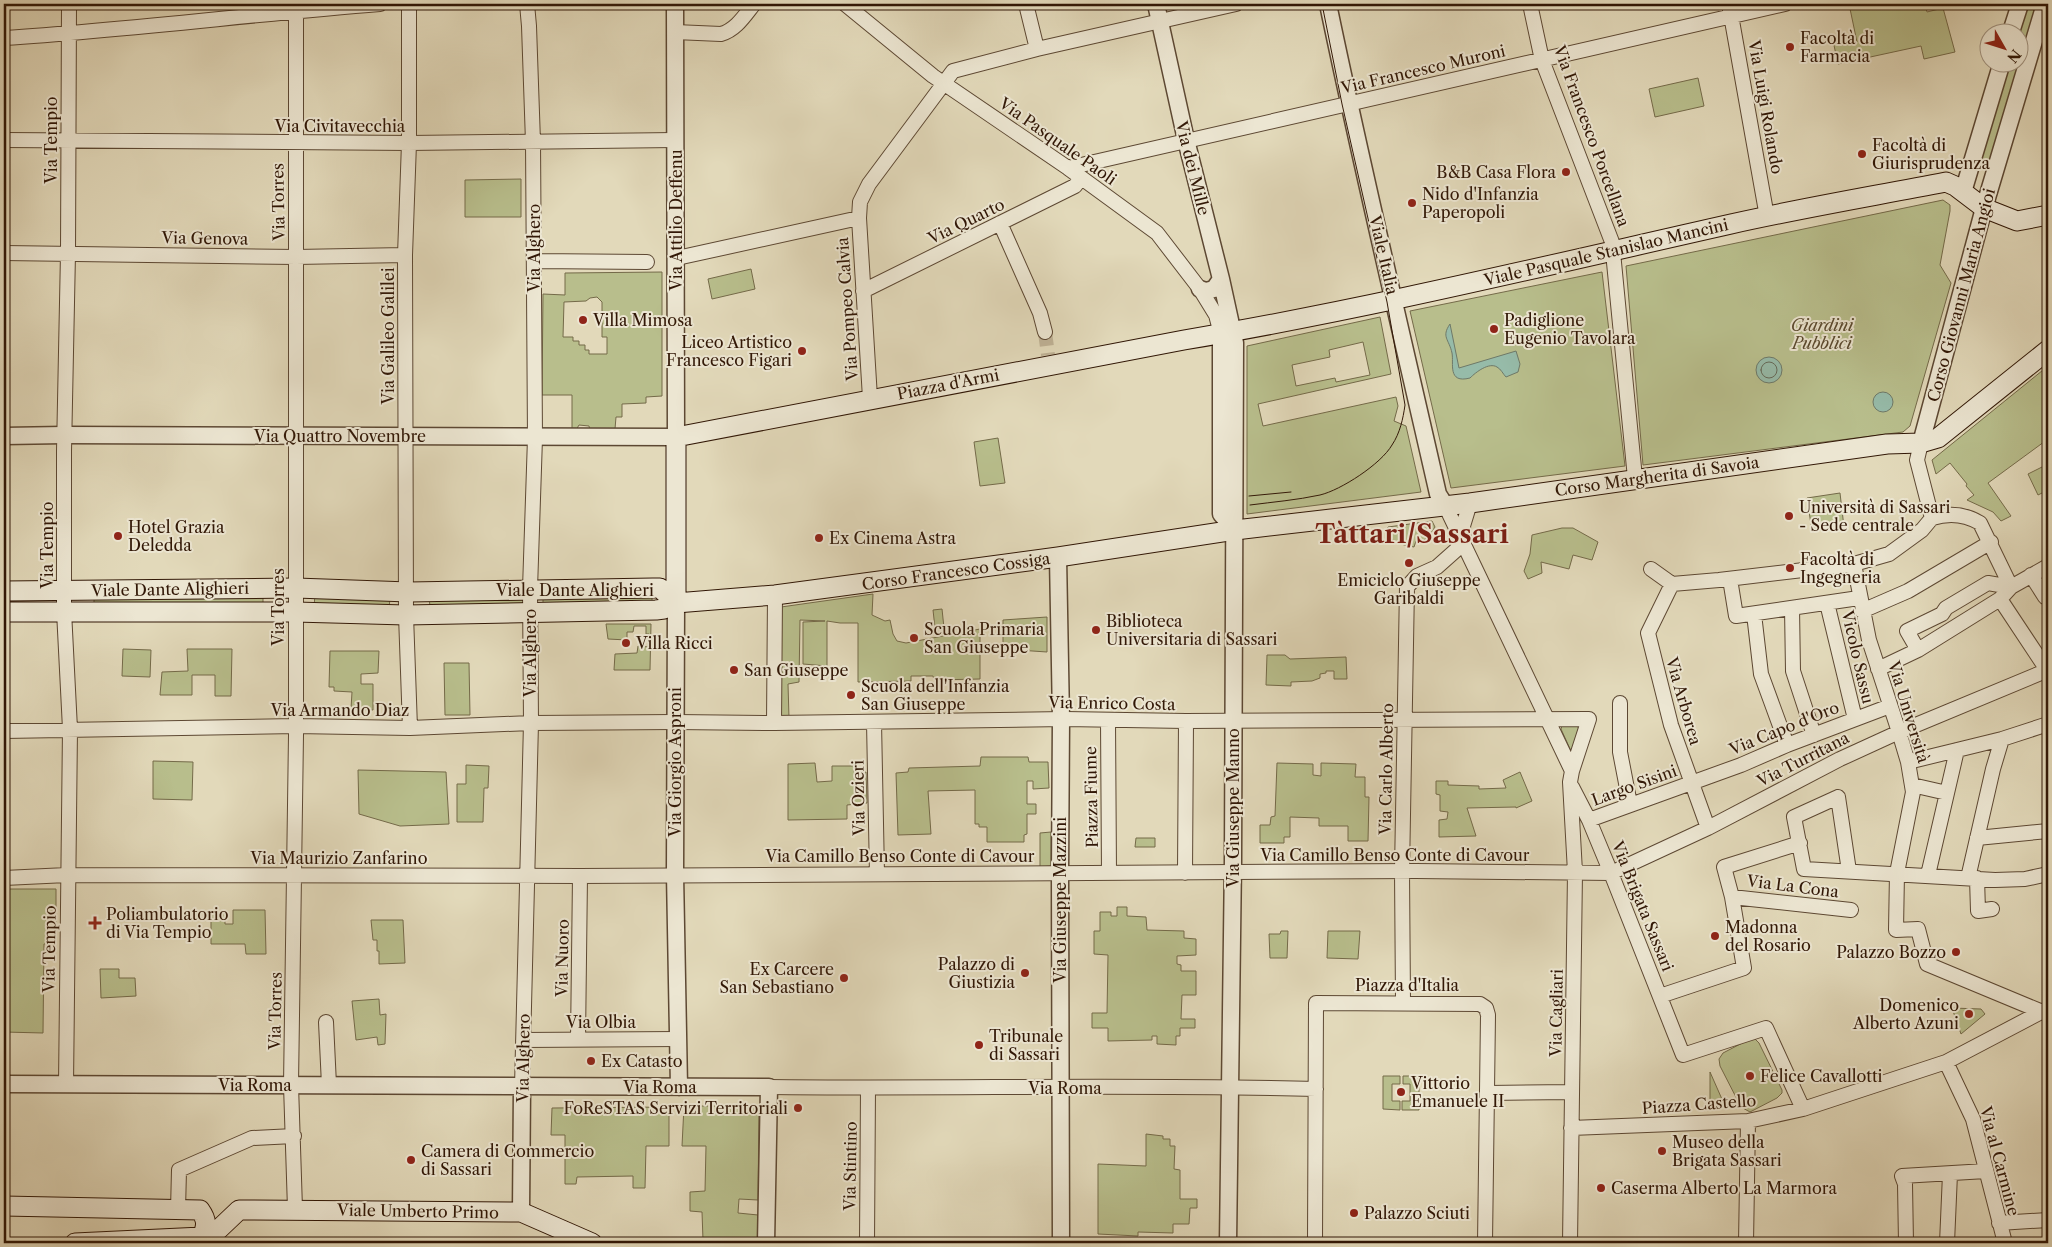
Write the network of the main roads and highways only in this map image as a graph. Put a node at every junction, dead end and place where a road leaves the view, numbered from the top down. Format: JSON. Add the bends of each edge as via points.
{"nodes":[{"id":1,"x":2048,"y":215,"type":"edge"},
{"id":2,"x":1227,"y":333,"type":"joint"},
{"id":3,"x":2048,"y":350,"type":"edge"},
{"id":4,"x":676,"y":437,"type":"joint"},
{"id":5,"x":1235,"y":530,"type":"joint"},
{"id":6,"x":4,"y":591,"type":"edge"},
{"id":7,"x":676,"y":603,"type":"junction"},
{"id":8,"x":4,"y":612,"type":"edge"},
{"id":9,"x":4,"y":1206,"type":"edge"},
{"id":10,"x":202,"y":1237,"type":"junction"},
{"id":11,"x":75,"y":1243,"type":"edge"},
{"id":12,"x":592,"y":1243,"type":"edge"}],
"edges":[{"from":1,"to":2,"type":"main road","name":"Viale Pasquale Stanislao Mancini","via":[[2017,221],[1984,208],[1946,182],[1768,216],[1394,300]]},
{"from":2,"to":4,"type":"main road","name":"Piazza d'Armi","via":[[1049,360]]},
{"from":3,"to":5,"type":"main road","name":"Corso Margherita di Savoia","via":[[1938,438],[1921,442]]},
{"from":4,"to":7,"type":"main road","name":"Via Giorgio Asproni"},
{"from":5,"to":7,"type":"main road","name":"Corso Francesco Cossiga","via":[[775,595]]},
{"from":6,"to":7,"type":"main road","name":"Viale Dante Alighieri","via":[[660,588]]},
{"from":7,"to":8,"type":"main road","name":"Viale Dante Alighieri","via":[[664,609],[406,615]]},
{"from":9,"to":10,"type":"main road","via":[[200,1210],[206,1218]]},
{"from":10,"to":11,"type":"main road"},
{"from":10,"to":12,"type":"main road","name":"Viale Umberto Primo","via":[[219,1229],[239,1210],[521,1212]]}]}
